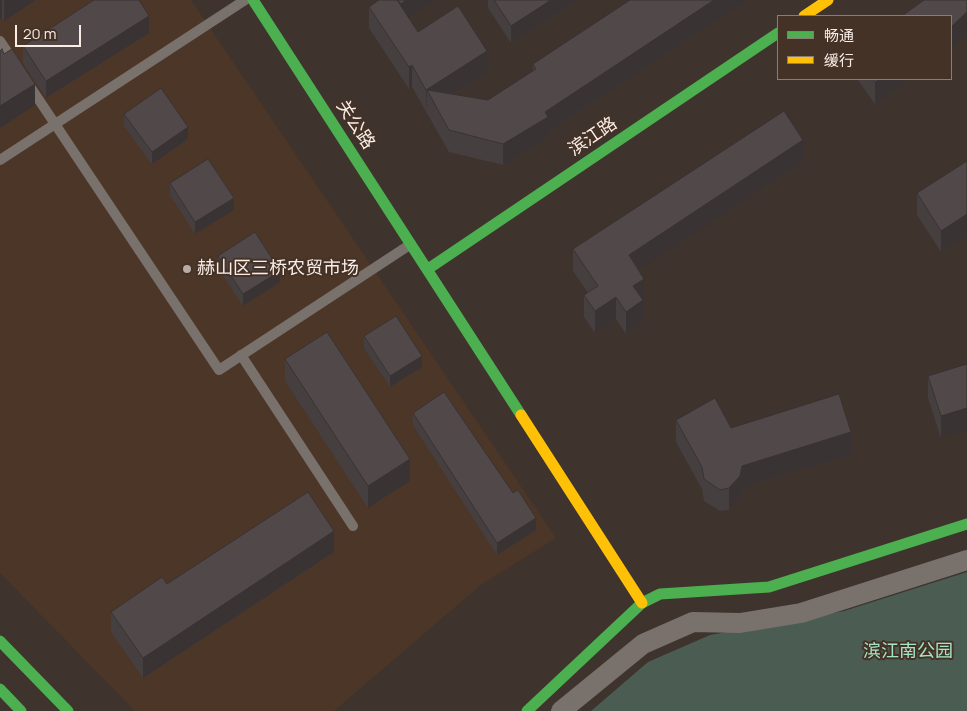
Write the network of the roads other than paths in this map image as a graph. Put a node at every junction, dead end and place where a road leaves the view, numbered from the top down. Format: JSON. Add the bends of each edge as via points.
{"nodes":[{"id":1,"x":245,"y":0,"type":"edge"},
{"id":2,"x":253,"y":0,"type":"edge"},
{"id":3,"x":828,"y":0,"type":"edge"},
{"id":4,"x":806,"y":15,"type":"edge"},
{"id":5,"x":777,"y":34,"type":"edge"},
{"id":6,"x":0,"y":41,"type":"edge"},
{"id":7,"x":55,"y":123,"type":"junction"},
{"id":8,"x":0,"y":160,"type":"edge"},
{"id":9,"x":412,"y":243,"type":"junction"},
{"id":10,"x":428,"y":269,"type":"junction"},
{"id":11,"x":241,"y":355,"type":"junction"},
{"id":12,"x":967,"y":524,"type":"edge"},
{"id":13,"x":353,"y":526,"type":"dead end"},
{"id":14,"x":967,"y":560,"type":"edge"},
{"id":15,"x":642,"y":603,"type":"junction"},
{"id":16,"x":0,"y":641,"type":"edge"},
{"id":17,"x":0,"y":689,"type":"edge"},
{"id":18,"x":21,"y":711,"type":"edge"},
{"id":19,"x":68,"y":711,"type":"edge"},
{"id":20,"x":527,"y":711,"type":"edge"},
{"id":21,"x":561,"y":711,"type":"edge"}],
"edges":[{"from":1,"to":7,"type":"lane"},
{"from":2,"to":9,"type":"main road","name":"关公路"},
{"from":3,"to":4,"type":"main road"},
{"from":5,"to":10,"type":"main road","name":"滨江路"},
{"from":6,"to":7,"type":"lane"},
{"from":7,"to":8,"type":"lane"},
{"from":7,"to":11,"type":"lane","via":[[219,370]]},
{"from":9,"to":10,"type":"main road","name":"关公路"},
{"from":9,"to":11,"type":"lane"},
{"from":10,"to":15,"type":"main road","name":"关公路"},
{"from":11,"to":13,"type":"lane"},
{"from":12,"to":15,"type":"main road","via":[[769,587],[660,594]]},
{"from":14,"to":21,"type":"street","via":[[801,613],[740,623],[693,622],[642,644]]},
{"from":15,"to":20,"type":"main road"},
{"from":16,"to":19,"type":"main road"},
{"from":17,"to":18,"type":"main road"}]}
